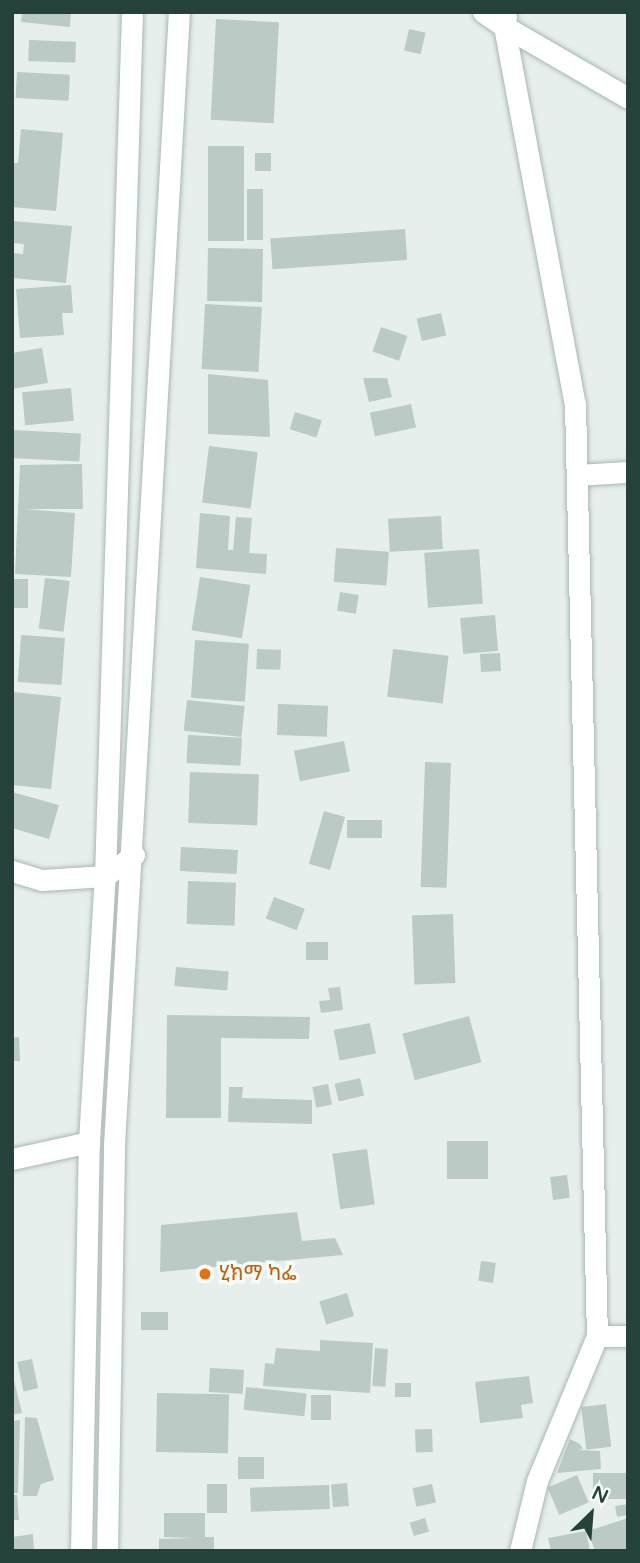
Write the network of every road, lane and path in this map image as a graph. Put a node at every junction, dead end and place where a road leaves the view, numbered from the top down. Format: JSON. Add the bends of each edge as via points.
{"nodes":[{"id":1,"x":132,"y":12,"type":"edge"},
{"id":2,"x":179,"y":12,"type":"edge"},
{"id":3,"x":483,"y":12,"type":"edge"},
{"id":4,"x":506,"y":19,"type":"edge"},
{"id":5,"x":628,"y":98,"type":"edge"},
{"id":6,"x":628,"y":472,"type":"edge"},
{"id":7,"x":576,"y":475,"type":"junction"},
{"id":8,"x":134,"y":855,"type":"junction"},
{"id":9,"x":12,"y":871,"type":"edge"},
{"id":10,"x":105,"y":876,"type":"junction"},
{"id":11,"x":89,"y":1142,"type":"junction"},
{"id":12,"x":12,"y":1159,"type":"edge"},
{"id":13,"x":597,"y":1336,"type":"junction"},
{"id":14,"x":628,"y":1336,"type":"edge"},
{"id":15,"x":97,"y":1350,"type":"junction"},
{"id":16,"x":81,"y":1551,"type":"edge"},
{"id":17,"x":107,"y":1551,"type":"edge"},
{"id":18,"x":520,"y":1551,"type":"edge"}],
"edges":[{"from":1,"to":10,"type":"main road"},
{"from":2,"to":8,"type":"main road"},
{"from":3,"to":4,"type":"main road"},
{"from":4,"to":5,"type":"main road"},
{"from":4,"to":7,"type":"main road","via":[[575,404]]},
{"from":6,"to":7,"type":"main road"},
{"from":7,"to":13,"type":"main road"},
{"from":8,"to":10,"type":"main road"},
{"from":8,"to":15,"type":"main road"},
{"from":9,"to":10,"type":"main road","via":[[42,880]]},
{"from":10,"to":11,"type":"main road"},
{"from":11,"to":12,"type":"main road"},
{"from":11,"to":15,"type":"main road"},
{"from":13,"to":14,"type":"main road"},
{"from":13,"to":18,"type":"main road","via":[[537,1481]]},
{"from":15,"to":16,"type":"main road"},
{"from":15,"to":17,"type":"main road"}]}
